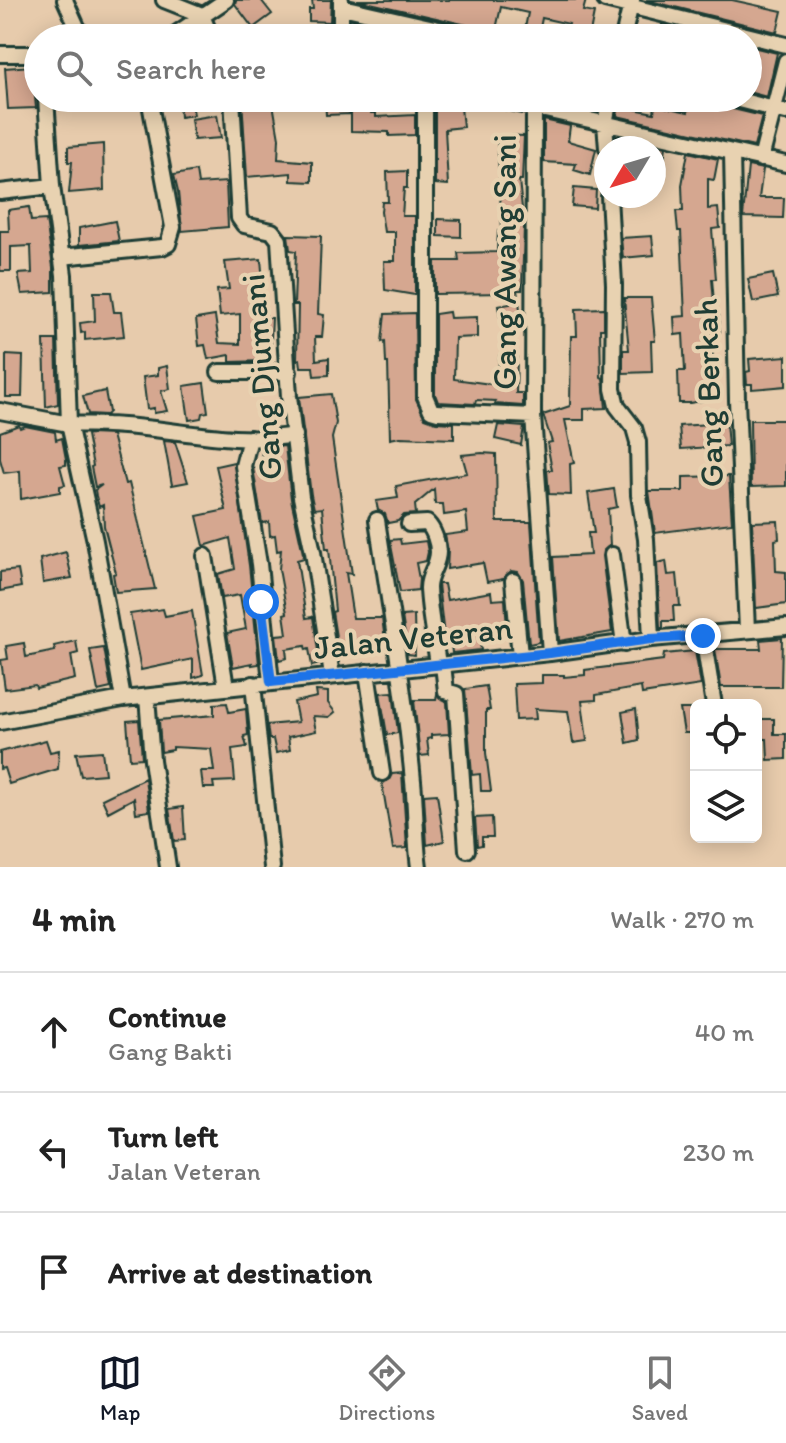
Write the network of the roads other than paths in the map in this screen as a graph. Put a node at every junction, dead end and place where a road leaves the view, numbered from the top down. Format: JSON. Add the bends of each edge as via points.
{"nodes":[{"id":1,"x":65,"y":0,"type":"edge"},
{"id":2,"x":164,"y":0,"type":"edge"},
{"id":3,"x":226,"y":0,"type":"edge"},
{"id":4,"x":605,"y":0,"type":"edge"},
{"id":5,"x":342,"y":4,"type":"edge"},
{"id":6,"x":631,"y":4,"type":"edge"},
{"id":7,"x":202,"y":15,"type":"junction"},
{"id":8,"x":76,"y":24,"type":"edge"},
{"id":9,"x":189,"y":24,"type":"edge"},
{"id":10,"x":206,"y":24,"type":"edge"},
{"id":11,"x":341,"y":24,"type":"edge"},
{"id":12,"x":422,"y":24,"type":"edge"},
{"id":13,"x":626,"y":24,"type":"edge"},
{"id":14,"x":707,"y":24,"type":"edge"},
{"id":15,"x":762,"y":39,"type":"edge"},
{"id":16,"x":786,"y":45,"type":"edge"},
{"id":17,"x":0,"y":54,"type":"edge"},
{"id":18,"x":24,"y":54,"type":"edge"},
{"id":19,"x":786,"y":61,"type":"edge"},
{"id":20,"x":780,"y":110,"type":"edge"},
{"id":21,"x":47,"y":112,"type":"edge"},
{"id":22,"x":152,"y":112,"type":"edge"},
{"id":23,"x":233,"y":112,"type":"edge"},
{"id":24,"x":425,"y":112,"type":"edge"},
{"id":25,"x":534,"y":112,"type":"edge"},
{"id":26,"x":552,"y":112,"type":"edge"},
{"id":27,"x":607,"y":112,"type":"edge"},
{"id":28,"x":605,"y":124,"type":"junction"},
{"id":29,"x":606,"y":136,"type":"edge"},
{"id":30,"x":732,"y":153,"type":"junction"},
{"id":31,"x":761,"y":159,"type":"junction"},
{"id":32,"x":786,"y":164,"type":"edge"},
{"id":33,"x":52,"y":186,"type":"junction"},
{"id":34,"x":0,"y":192,"type":"edge"},
{"id":35,"x":610,"y":208,"type":"edge"},
{"id":36,"x":61,"y":257,"type":"junction"},
{"id":37,"x":219,"y":372,"type":"dead end"},
{"id":38,"x":289,"y":372,"type":"junction"},
{"id":39,"x":0,"y":411,"type":"edge"},
{"id":40,"x":533,"y":416,"type":"junction"},
{"id":41,"x":69,"y":424,"type":"junction"},
{"id":42,"x":295,"y":435,"type":"junction"},
{"id":43,"x":250,"y":438,"type":"junction"},
{"id":44,"x":377,"y":520,"type":"dead end"},
{"id":45,"x":409,"y":524,"type":"dead end"},
{"id":46,"x":612,"y":555,"type":"dead end"},
{"id":47,"x":205,"y":556,"type":"dead end"},
{"id":48,"x":513,"y":581,"type":"dead end"},
{"id":49,"x":786,"y":627,"type":"edge"},
{"id":50,"x":747,"y":630,"type":"junction"},
{"id":51,"x":703,"y":636,"type":"junction"},
{"id":52,"x":651,"y":639,"type":"junction"},
{"id":53,"x":624,"y":644,"type":"junction"},
{"id":54,"x":550,"y":653,"type":"junction"},
{"id":55,"x":520,"y":656,"type":"junction"},
{"id":56,"x":440,"y":665,"type":"junction"},
{"id":57,"x":400,"y":669,"type":"junction"},
{"id":58,"x":367,"y":672,"type":"junction"},
{"id":59,"x":332,"y":676,"type":"junction"},
{"id":60,"x":271,"y":682,"type":"junction"},
{"id":61,"x":253,"y":684,"type":"junction"},
{"id":62,"x":226,"y":687,"type":"junction"},
{"id":63,"x":147,"y":697,"type":"junction"},
{"id":64,"x":123,"y":699,"type":"junction"},
{"id":65,"x":713,"y":699,"type":"edge"},
{"id":66,"x":0,"y":722,"type":"edge"},
{"id":67,"x":382,"y":773,"type":"dead end"},
{"id":68,"x":467,"y":850,"type":"dead end"},
{"id":69,"x":168,"y":867,"type":"edge"},
{"id":70,"x":272,"y":867,"type":"edge"},
{"id":71,"x":419,"y":867,"type":"edge"}],
"edges":[{"from":1,"to":8,"type":"street"},
{"from":2,"to":7,"type":"street"},
{"from":3,"to":7,"type":"street"},
{"from":4,"to":6,"type":"street"},
{"from":5,"to":11,"type":"street"},
{"from":5,"to":12,"type":"street"},
{"from":6,"to":13,"type":"street"},
{"from":6,"to":14,"type":"street"},
{"from":7,"to":9,"type":"street"},
{"from":7,"to":10,"type":"street"},
{"from":15,"to":16,"type":"street"},
{"from":17,"to":18,"type":"street"},
{"from":19,"to":20,"type":"street"},
{"from":20,"to":31,"type":"street"},
{"from":21,"to":33,"type":"street"},
{"from":22,"to":36,"type":"street","via":[[173,227],[168,244]]},
{"from":23,"to":38,"type":"street","name":"Gang Djumani","via":[[237,213],[244,225],[272,231],[279,240]]},
{"from":24,"to":40,"type":"street","via":[[427,404],[438,412]]},
{"from":25,"to":40,"type":"street","name":"Gang Awang Sani"},
{"from":26,"to":28,"type":"street"},
{"from":27,"to":28,"type":"street"},
{"from":28,"to":29,"type":"street"},
{"from":28,"to":30,"type":"street"},
{"from":30,"to":31,"type":"street"},
{"from":30,"to":50,"type":"street","name":"Gang Berkah"},
{"from":31,"to":32,"type":"street"},
{"from":33,"to":34,"type":"street"},
{"from":33,"to":36,"type":"street"},
{"from":35,"to":52,"type":"street","via":[[613,389],[638,442]]},
{"from":36,"to":41,"type":"street"},
{"from":37,"to":38,"type":"street"},
{"from":38,"to":42,"type":"street","name":"Gang Djumani"},
{"from":39,"to":41,"type":"street"},
{"from":40,"to":54,"type":"street","name":"Gang Awang Sani"},
{"from":41,"to":43,"type":"street"},
{"from":41,"to":64,"type":"street"},
{"from":42,"to":43,"type":"street"},
{"from":42,"to":59,"type":"street","name":"Gang Djumani"},
{"from":43,"to":60,"type":"street","via":[[243,466]]},
{"from":44,"to":57,"type":"street"},
{"from":45,"to":56,"type":"street","via":[[427,523],[439,550],[428,588]]},
{"from":46,"to":53,"type":"street"},
{"from":47,"to":62,"type":"street"},
{"from":48,"to":55,"type":"street"},
{"from":49,"to":50,"type":"street","name":"Jalan Veteran"},
{"from":50,"to":51,"type":"street","name":"Jalan Veteran"},
{"from":51,"to":52,"type":"street","name":"Jalan Veteran"},
{"from":51,"to":65,"type":"street"},
{"from":52,"to":53,"type":"street","name":"Jalan Veteran"},
{"from":53,"to":54,"type":"street","name":"Jalan Veteran"},
{"from":54,"to":55,"type":"street","name":"Jalan Veteran"},
{"from":55,"to":56,"type":"street","name":"Jalan Veteran"},
{"from":56,"to":57,"type":"street","name":"Jalan Veteran"},
{"from":56,"to":68,"type":"street","via":[[446,691],[456,694]]},
{"from":57,"to":58,"type":"street","name":"Jalan Veteran"},
{"from":57,"to":71,"type":"street"},
{"from":58,"to":59,"type":"street","name":"Jalan Veteran"},
{"from":58,"to":67,"type":"street"},
{"from":59,"to":60,"type":"street","name":"Jalan Veteran"},
{"from":60,"to":61,"type":"street","name":"Jalan Veteran"},
{"from":61,"to":62,"type":"street","name":"Jalan Veteran"},
{"from":61,"to":70,"type":"street"},
{"from":62,"to":63,"type":"street","name":"Jalan Veteran"},
{"from":63,"to":64,"type":"street","name":"Jalan Veteran"},
{"from":63,"to":69,"type":"street"},
{"from":64,"to":66,"type":"street","name":"Jalan Veteran"}]}
